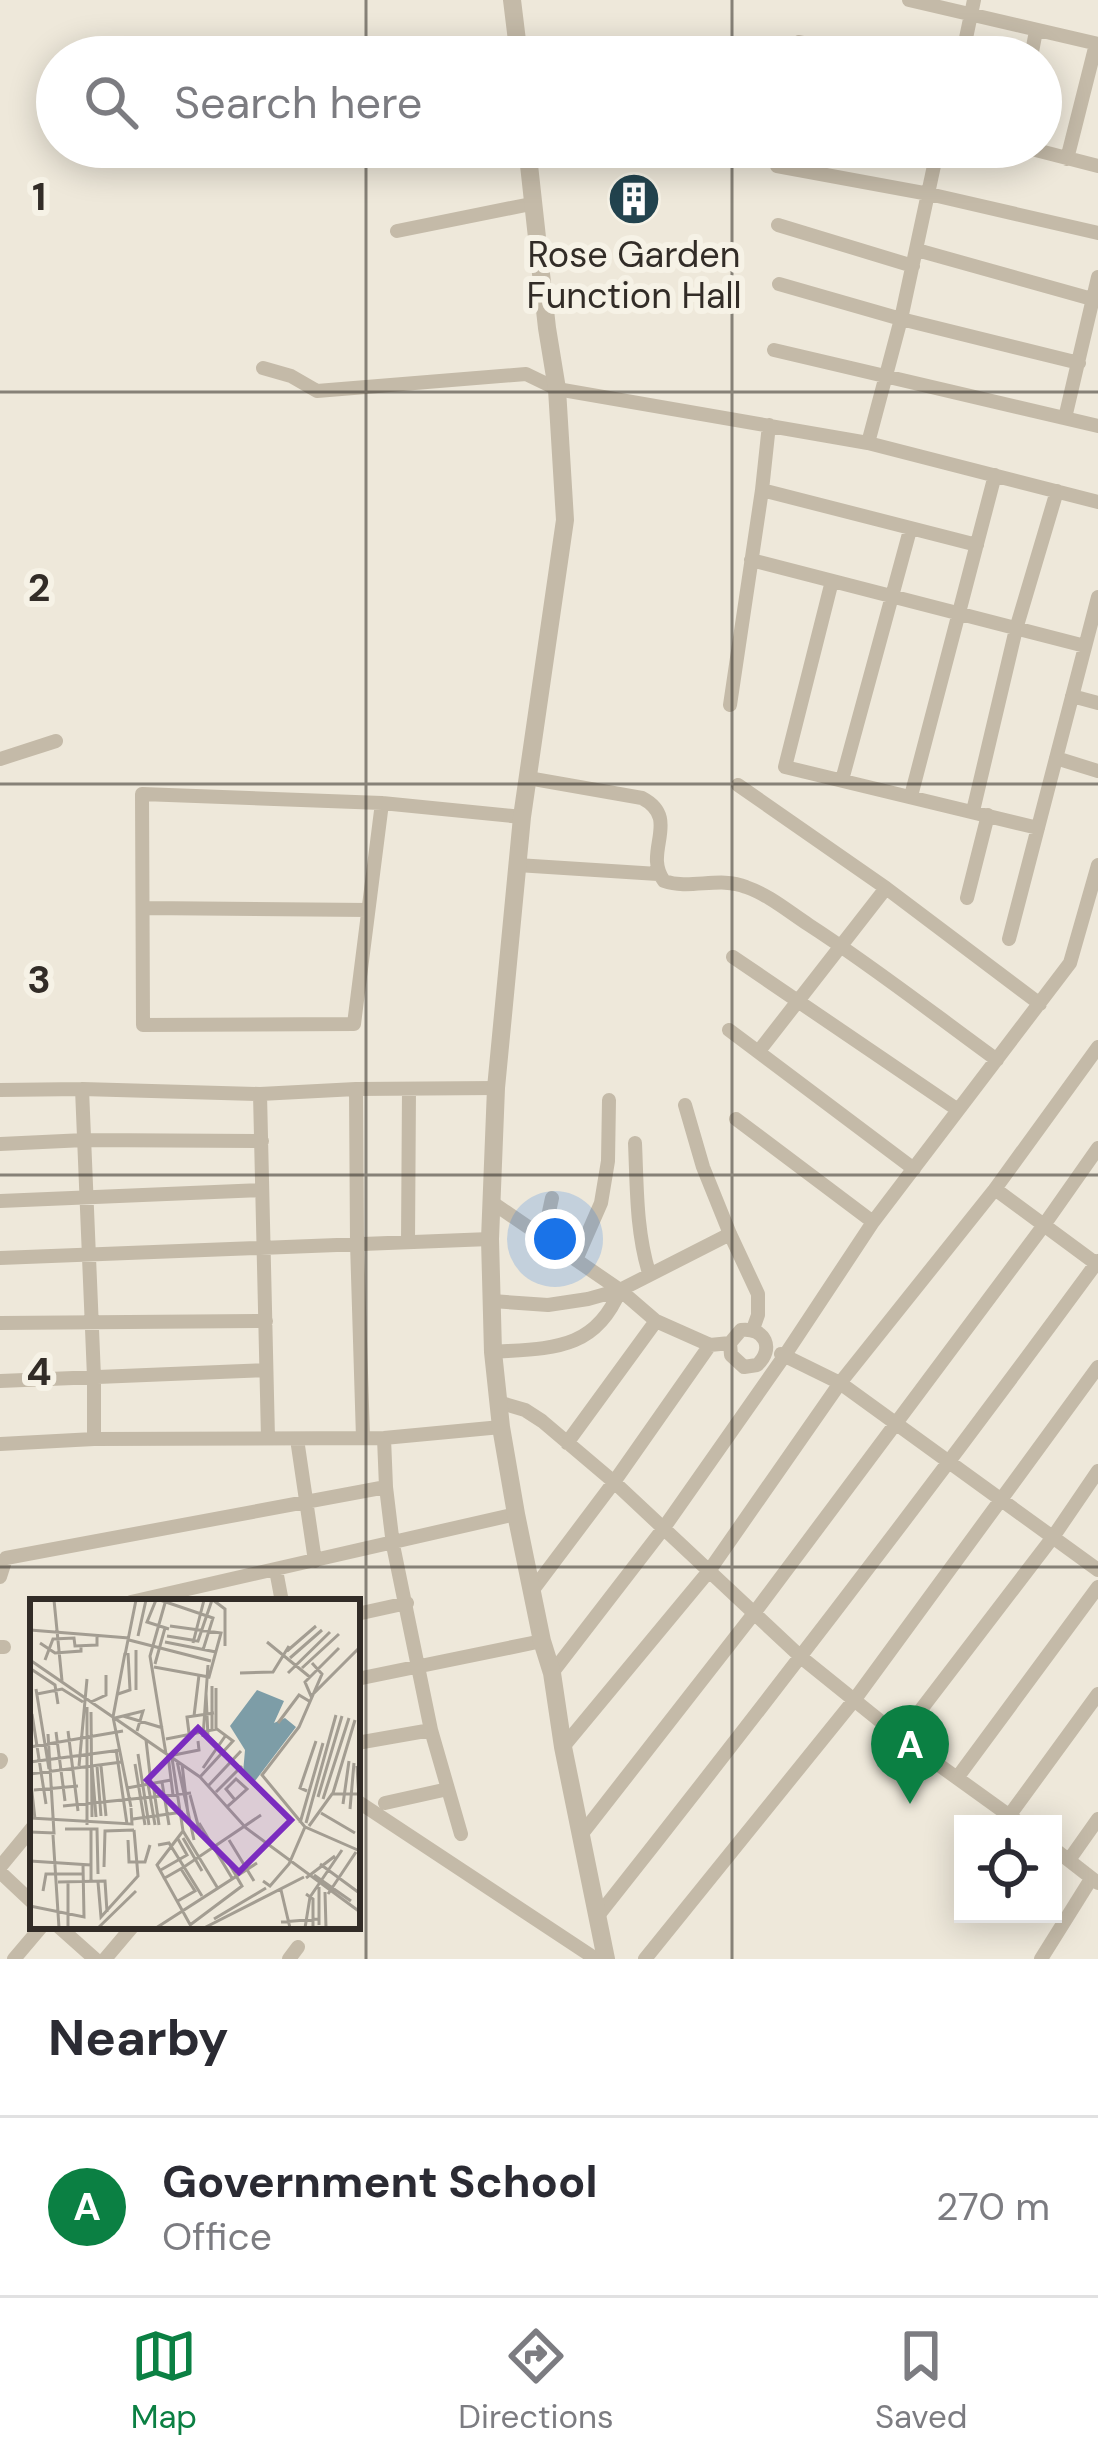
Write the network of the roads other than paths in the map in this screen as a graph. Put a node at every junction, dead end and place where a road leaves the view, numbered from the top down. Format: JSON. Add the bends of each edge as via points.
{"nodes":[{"id":1,"x":512,"y":0,"type":"edge"},
{"id":2,"x":909,"y":0,"type":"edge"},
{"id":3,"x":973,"y":7,"type":"edge"},
{"id":4,"x":1036,"y":31,"type":"junction"},
{"id":5,"x":516,"y":36,"type":"edge"},
{"id":6,"x":1035,"y":36,"type":"edge"},
{"id":7,"x":1059,"y":36,"type":"edge"},
{"id":8,"x":1062,"y":37,"type":"edge"},
{"id":9,"x":1097,"y":44,"type":"edge"},
{"id":10,"x":1062,"y":158,"type":"edge"},
{"id":11,"x":1067,"y":159,"type":"junction"},
{"id":12,"x":1098,"y":166,"type":"edge"},
{"id":13,"x":528,"y":168,"type":"edge"},
{"id":14,"x":789,"y":168,"type":"edge"},
{"id":15,"x":934,"y":168,"type":"edge"},
{"id":16,"x":929,"y":194,"type":"junction"},
{"id":17,"x":531,"y":204,"type":"junction"},
{"id":18,"x":778,"y":226,"type":"dead end"},
{"id":19,"x":397,"y":231,"type":"dead end"},
{"id":20,"x":1098,"y":233,"type":"edge"},
{"id":21,"x":915,"y":258,"type":"junction"},
{"id":22,"x":1098,"y":277,"type":"edge"},
{"id":23,"x":779,"y":284,"type":"dead end"},
{"id":24,"x":1092,"y":299,"type":"junction"},
{"id":25,"x":901,"y":319,"type":"junction"},
{"id":26,"x":774,"y":350,"type":"dead end"},
{"id":27,"x":1079,"y":363,"type":"junction"},
{"id":28,"x":263,"y":368,"type":"dead end"},
{"id":29,"x":886,"y":376,"type":"junction"},
{"id":30,"x":557,"y":389,"type":"junction"},
{"id":31,"x":1066,"y":418,"type":"junction"},
{"id":32,"x":769,"y":425,"type":"junction"},
{"id":33,"x":1098,"y":426,"type":"edge"},
{"id":34,"x":868,"y":443,"type":"junction"},
{"id":35,"x":995,"y":475,"type":"junction"},
{"id":36,"x":762,"y":490,"type":"junction"},
{"id":37,"x":1057,"y":491,"type":"junction"},
{"id":38,"x":1098,"y":502,"type":"edge"},
{"id":39,"x":910,"y":530,"type":"junction"},
{"id":40,"x":977,"y":545,"type":"junction"},
{"id":41,"x":752,"y":560,"type":"junction"},
{"id":42,"x":832,"y":581,"type":"junction"},
{"id":43,"x":891,"y":596,"type":"junction"},
{"id":44,"x":1098,"y":597,"type":"edge"},
{"id":45,"x":958,"y":614,"type":"junction"},
{"id":46,"x":1016,"y":628,"type":"junction"},
{"id":47,"x":1091,"y":637,"type":"edge"},
{"id":48,"x":1072,"y":696,"type":"junction"},
{"id":49,"x":1098,"y":703,"type":"edge"},
{"id":50,"x":730,"y":705,"type":"dead end"},
{"id":51,"x":56,"y":741,"type":"dead end"},
{"id":52,"x":1056,"y":758,"type":"junction"},
{"id":53,"x":0,"y":759,"type":"edge"},
{"id":54,"x":1098,"y":771,"type":"edge"},
{"id":55,"x":528,"y":778,"type":"junction"},
{"id":56,"x":842,"y":780,"type":"junction"},
{"id":57,"x":737,"y":785,"type":"dead end"},
{"id":58,"x":910,"y":796,"type":"junction"},
{"id":59,"x":382,"y":803,"type":"junction"},
{"id":60,"x":980,"y":813,"type":"junction"},
{"id":61,"x":522,"y":817,"type":"junction"},
{"id":62,"x":1038,"y":828,"type":"junction"},
{"id":63,"x":1098,"y":865,"type":"edge"},
{"id":64,"x":517,"y":866,"type":"junction"},
{"id":65,"x":658,"y":874,"type":"junction"},
{"id":66,"x":886,"y":888,"type":"junction"},
{"id":67,"x":967,"y":898,"type":"dead end"},
{"id":68,"x":144,"y":908,"type":"junction"},
{"id":69,"x":368,"y":910,"type":"junction"},
{"id":70,"x":1009,"y":939,"type":"dead end"},
{"id":71,"x":840,"y":945,"type":"junction"},
{"id":72,"x":733,"y":957,"type":"dead end"},
{"id":73,"x":798,"y":1000,"type":"junction"},
{"id":74,"x":1040,"y":1004,"type":"junction"},
{"id":75,"x":728,"y":1030,"type":"dead end"},
{"id":76,"x":1098,"y":1047,"type":"edge"},
{"id":77,"x":759,"y":1051,"type":"junction"},
{"id":78,"x":997,"y":1060,"type":"junction"},
{"id":79,"x":496,"y":1088,"type":"junction"},
{"id":80,"x":82,"y":1089,"type":"junction"},
{"id":81,"x":356,"y":1089,"type":"junction"},
{"id":82,"x":409,"y":1089,"type":"junction"},
{"id":83,"x":0,"y":1090,"type":"edge"},
{"id":84,"x":260,"y":1094,"type":"junction"},
{"id":85,"x":609,"y":1100,"type":"dead end"},
{"id":86,"x":685,"y":1106,"type":"dead end"},
{"id":87,"x":958,"y":1110,"type":"junction"},
{"id":88,"x":736,"y":1119,"type":"dead end"},
{"id":89,"x":85,"y":1140,"type":"junction"},
{"id":90,"x":262,"y":1141,"type":"junction"},
{"id":91,"x":635,"y":1143,"type":"dead end"},
{"id":92,"x":0,"y":1144,"type":"edge"},
{"id":93,"x":1098,"y":1148,"type":"edge"},
{"id":94,"x":914,"y":1169,"type":"junction"},
{"id":95,"x":995,"y":1189,"type":"junction"},
{"id":96,"x":261,"y":1190,"type":"junction"},
{"id":97,"x":552,"y":1198,"type":"dead end"},
{"id":98,"x":87,"y":1200,"type":"junction"},
{"id":99,"x":490,"y":1201,"type":"junction"},
{"id":100,"x":0,"y":1202,"type":"edge"},
{"id":101,"x":873,"y":1222,"type":"junction"},
{"id":102,"x":1044,"y":1226,"type":"junction"},
{"id":103,"x":730,"y":1234,"type":"junction"},
{"id":104,"x":544,"y":1235,"type":"junction"},
{"id":105,"x":490,"y":1238,"type":"junction"},
{"id":106,"x":408,"y":1242,"type":"junction"},
{"id":107,"x":356,"y":1243,"type":"junction"},
{"id":108,"x":265,"y":1250,"type":"junction"},
{"id":109,"x":89,"y":1256,"type":"junction"},
{"id":110,"x":0,"y":1258,"type":"edge"},
{"id":111,"x":576,"y":1259,"type":"junction"},
{"id":112,"x":1097,"y":1263,"type":"edge"},
{"id":113,"x":649,"y":1273,"type":"junction"},
{"id":114,"x":620,"y":1290,"type":"junction"},
{"id":115,"x":492,"y":1300,"type":"junction"},
{"id":116,"x":92,"y":1321,"type":"junction"},
{"id":117,"x":266,"y":1321,"type":"junction"},
{"id":118,"x":656,"y":1321,"type":"junction"},
{"id":119,"x":0,"y":1323,"type":"edge"},
{"id":120,"x":753,"y":1330,"type":"junction"},
{"id":121,"x":730,"y":1343,"type":"junction"},
{"id":122,"x":710,"y":1345,"type":"junction"},
{"id":123,"x":767,"y":1349,"type":"junction"},
{"id":124,"x":494,"y":1352,"type":"junction"},
{"id":125,"x":785,"y":1355,"type":"junction"},
{"id":126,"x":1098,"y":1367,"type":"edge"},
{"id":127,"x":266,"y":1370,"type":"junction"},
{"id":128,"x":94,"y":1377,"type":"junction"},
{"id":129,"x":0,"y":1381,"type":"edge"},
{"id":130,"x":840,"y":1384,"type":"junction"},
{"id":131,"x":498,"y":1402,"type":"junction"},
{"id":132,"x":895,"y":1423,"type":"junction"},
{"id":133,"x":501,"y":1427,"type":"junction"},
{"id":134,"x":268,"y":1438,"type":"junction"},
{"id":135,"x":363,"y":1438,"type":"junction"},
{"id":136,"x":384,"y":1438,"type":"junction"},
{"id":137,"x":94,"y":1439,"type":"junction"},
{"id":138,"x":297,"y":1439,"type":"junction"},
{"id":139,"x":567,"y":1443,"type":"junction"},
{"id":140,"x":0,"y":1444,"type":"edge"},
{"id":141,"x":951,"y":1463,"type":"junction"},
{"id":142,"x":1098,"y":1472,"type":"edge"},
{"id":143,"x":614,"y":1482,"type":"junction"},
{"id":144,"x":386,"y":1487,"type":"junction"},
{"id":145,"x":1001,"y":1501,"type":"junction"},
{"id":146,"x":306,"y":1504,"type":"junction"},
{"id":147,"x":516,"y":1514,"type":"junction"},
{"id":148,"x":663,"y":1529,"type":"junction"},
{"id":149,"x":1053,"y":1537,"type":"junction"},
{"id":150,"x":393,"y":1544,"type":"junction"},
{"id":151,"x":315,"y":1561,"type":"junction"},
{"id":152,"x":276,"y":1570,"type":"junction"},
{"id":153,"x":1098,"y":1570,"type":"edge"},
{"id":154,"x":709,"y":1571,"type":"junction"},
{"id":155,"x":0,"y":1577,"type":"edge"},
{"id":156,"x":1098,"y":1587,"type":"edge"},
{"id":157,"x":532,"y":1591,"type":"junction"},
{"id":158,"x":145,"y":1599,"type":"edge"},
{"id":159,"x":281,"y":1599,"type":"edge"},
{"id":160,"x":407,"y":1603,"type":"junction"},
{"id":161,"x":754,"y":1612,"type":"junction"},
{"id":162,"x":360,"y":1613,"type":"edge"},
{"id":163,"x":542,"y":1642,"type":"junction"},
{"id":164,"x":802,"y":1658,"type":"junction"},
{"id":165,"x":419,"y":1667,"type":"junction"},
{"id":166,"x":552,"y":1672,"type":"junction"},
{"id":167,"x":360,"y":1678,"type":"edge"},
{"id":168,"x":1098,"y":1694,"type":"edge"},
{"id":169,"x":855,"y":1699,"type":"junction"},
{"id":170,"x":431,"y":1730,"type":"junction"},
{"id":171,"x":901,"y":1736,"type":"junction"},
{"id":172,"x":360,"y":1742,"type":"edge"},
{"id":173,"x":563,"y":1747,"type":"junction"},
{"id":174,"x":958,"y":1778,"type":"junction"},
{"id":175,"x":448,"y":1789,"type":"junction"},
{"id":176,"x":360,"y":1803,"type":"edge"},
{"id":177,"x":385,"y":1803,"type":"dead end"},
{"id":178,"x":1008,"y":1815,"type":"edge"},
{"id":179,"x":1018,"y":1815,"type":"edge"},
{"id":180,"x":1098,"y":1819,"type":"edge"},
{"id":181,"x":30,"y":1831,"type":"edge"},
{"id":182,"x":461,"y":1834,"type":"dead end"},
{"id":183,"x":581,"y":1835,"type":"junction"},
{"id":184,"x":1062,"y":1855,"type":"edge"},
{"id":185,"x":1069,"y":1860,"type":"junction"},
{"id":186,"x":0,"y":1869,"type":"edge"},
{"id":187,"x":1095,"y":1881,"type":"edge"},
{"id":188,"x":30,"y":1900,"type":"edge"},
{"id":189,"x":597,"y":1917,"type":"junction"},
{"id":190,"x":39,"y":1929,"type":"edge"},
{"id":191,"x":61,"y":1929,"type":"edge"},
{"id":192,"x":130,"y":1929,"type":"edge"},
{"id":193,"x":14,"y":1959,"type":"edge"},
{"id":194,"x":95,"y":1959,"type":"edge"},
{"id":195,"x":105,"y":1959,"type":"edge"},
{"id":196,"x":596,"y":1959,"type":"edge"},
{"id":197,"x":606,"y":1959,"type":"edge"},
{"id":198,"x":645,"y":1959,"type":"edge"},
{"id":199,"x":1041,"y":1959,"type":"edge"}],
"edges":[{"from":1,"to":5,"type":"street"},
{"from":2,"to":3,"type":"street"},
{"from":3,"to":4,"type":"street"},
{"from":4,"to":6,"type":"street"},
{"from":4,"to":7,"type":"street"},
{"from":8,"to":9,"type":"street"},
{"from":9,"to":11,"type":"street"},
{"from":10,"to":11,"type":"street"},
{"from":11,"to":12,"type":"street"},
{"from":13,"to":17,"type":"street"},
{"from":14,"to":16,"type":"street"},
{"from":15,"to":16,"type":"street"},
{"from":16,"to":20,"type":"street"},
{"from":16,"to":21,"type":"street"},
{"from":17,"to":19,"type":"street"},
{"from":17,"to":30,"type":"street"},
{"from":18,"to":21,"type":"street"},
{"from":21,"to":24,"type":"street"},
{"from":21,"to":25,"type":"street"},
{"from":22,"to":24,"type":"street"},
{"from":23,"to":25,"type":"street"},
{"from":24,"to":27,"type":"street"},
{"from":25,"to":27,"type":"street"},
{"from":25,"to":29,"type":"street"},
{"from":26,"to":29,"type":"street"},
{"from":27,"to":31,"type":"street"},
{"from":28,"to":30,"type":"street","via":[[317,391],[526,374]]},
{"from":29,"to":31,"type":"street"},
{"from":29,"to":34,"type":"street"},
{"from":30,"to":32,"type":"street"},
{"from":30,"to":55,"type":"street","via":[[565,520]]},
{"from":31,"to":33,"type":"street"},
{"from":32,"to":34,"type":"street"},
{"from":32,"to":36,"type":"street"},
{"from":34,"to":35,"type":"street"},
{"from":35,"to":37,"type":"street"},
{"from":35,"to":40,"type":"street"},
{"from":36,"to":39,"type":"street"},
{"from":36,"to":41,"type":"street"},
{"from":37,"to":38,"type":"street"},
{"from":37,"to":46,"type":"street"},
{"from":39,"to":40,"type":"street"},
{"from":39,"to":43,"type":"street"},
{"from":40,"to":45,"type":"street"},
{"from":41,"to":42,"type":"street"},
{"from":41,"to":50,"type":"street"},
{"from":42,"to":43,"type":"street"},
{"from":42,"to":56,"type":"street","via":[[785,766]]},
{"from":43,"to":45,"type":"street"},
{"from":43,"to":56,"type":"street"},
{"from":44,"to":47,"type":"street"},
{"from":45,"to":46,"type":"street"},
{"from":45,"to":58,"type":"street"},
{"from":46,"to":47,"type":"street"},
{"from":46,"to":60,"type":"street"},
{"from":47,"to":48,"type":"street"},
{"from":48,"to":49,"type":"street"},
{"from":48,"to":52,"type":"street"},
{"from":51,"to":53,"type":"street"},
{"from":52,"to":54,"type":"street"},
{"from":52,"to":62,"type":"street"},
{"from":55,"to":61,"type":"street"},
{"from":55,"to":65,"type":"street","via":[[654,804],[662,823]]},
{"from":56,"to":58,"type":"street"},
{"from":57,"to":66,"type":"street"},
{"from":58,"to":60,"type":"street"},
{"from":59,"to":61,"type":"street"},
{"from":59,"to":68,"type":"street","via":[[142,794]]},
{"from":59,"to":69,"type":"street"},
{"from":60,"to":62,"type":"street"},
{"from":60,"to":67,"type":"street"},
{"from":61,"to":64,"type":"street"},
{"from":62,"to":70,"type":"street"},
{"from":63,"to":74,"type":"street","via":[[1070,963]]},
{"from":64,"to":65,"type":"street"},
{"from":64,"to":79,"type":"street"},
{"from":65,"to":71,"type":"street","via":[[673,884],[742,884]]},
{"from":66,"to":71,"type":"street"},
{"from":66,"to":74,"type":"street"},
{"from":68,"to":69,"type":"street"},
{"from":68,"to":69,"type":"street","via":[[143,1024],[354,1024]]},
{"from":71,"to":73,"type":"street"},
{"from":71,"to":78,"type":"street"},
{"from":72,"to":73,"type":"street"},
{"from":73,"to":77,"type":"street"},
{"from":73,"to":87,"type":"street"},
{"from":74,"to":78,"type":"street"},
{"from":75,"to":77,"type":"street"},
{"from":76,"to":95,"type":"street"},
{"from":77,"to":94,"type":"street"},
{"from":78,"to":87,"type":"street"},
{"from":79,"to":82,"type":"street"},
{"from":79,"to":99,"type":"street"},
{"from":80,"to":83,"type":"street"},
{"from":80,"to":84,"type":"street"},
{"from":80,"to":89,"type":"street"},
{"from":81,"to":82,"type":"street"},
{"from":81,"to":84,"type":"street"},
{"from":81,"to":107,"type":"street"},
{"from":82,"to":106,"type":"street"},
{"from":84,"to":90,"type":"street"},
{"from":85,"to":111,"type":"street","via":[[601,1203]]},
{"from":86,"to":103,"type":"street"},
{"from":87,"to":94,"type":"street"},
{"from":88,"to":101,"type":"street"},
{"from":89,"to":90,"type":"street"},
{"from":89,"to":92,"type":"street"},
{"from":89,"to":98,"type":"street"},
{"from":90,"to":96,"type":"street"},
{"from":91,"to":113,"type":"street"},
{"from":93,"to":102,"type":"street"},
{"from":94,"to":101,"type":"street"},
{"from":95,"to":102,"type":"street"},
{"from":95,"to":130,"type":"street"},
{"from":96,"to":98,"type":"street"},
{"from":96,"to":108,"type":"street"},
{"from":97,"to":104,"type":"street"},
{"from":98,"to":100,"type":"street"},
{"from":98,"to":109,"type":"street"},
{"from":99,"to":104,"type":"street"},
{"from":99,"to":105,"type":"street"},
{"from":101,"to":125,"type":"street"},
{"from":102,"to":112,"type":"street"},
{"from":102,"to":132,"type":"street"},
{"from":103,"to":113,"type":"street"},
{"from":103,"to":120,"type":"street","via":[[758,1294]]},
{"from":104,"to":111,"type":"street"},
{"from":105,"to":106,"type":"street"},
{"from":105,"to":115,"type":"street"},
{"from":106,"to":107,"type":"street"},
{"from":107,"to":108,"type":"street"},
{"from":107,"to":135,"type":"street"},
{"from":108,"to":109,"type":"street"},
{"from":108,"to":117,"type":"street"},
{"from":109,"to":110,"type":"street"},
{"from":109,"to":116,"type":"street"},
{"from":111,"to":114,"type":"street"},
{"from":112,"to":141,"type":"street"},
{"from":113,"to":114,"type":"street"},
{"from":114,"to":115,"type":"street","via":[[565,1304]]},
{"from":114,"to":118,"type":"street"},
{"from":114,"to":124,"type":"street","via":[[598,1327],[580,1339]]},
{"from":115,"to":124,"type":"street"},
{"from":116,"to":117,"type":"street"},
{"from":116,"to":119,"type":"street"},
{"from":116,"to":128,"type":"street"},
{"from":117,"to":127,"type":"street"},
{"from":118,"to":122,"type":"street"},
{"from":118,"to":139,"type":"street"},
{"from":120,"to":121,"type":"street"},
{"from":120,"to":123,"type":"street"},
{"from":121,"to":122,"type":"street"},
{"from":121,"to":123,"type":"street","via":[[744,1367],[763,1361]]},
{"from":122,"to":143,"type":"street"},
{"from":123,"to":125,"type":"street"},
{"from":124,"to":131,"type":"street"},
{"from":125,"to":130,"type":"street"},
{"from":125,"to":148,"type":"street"},
{"from":126,"to":145,"type":"street"},
{"from":127,"to":128,"type":"street"},
{"from":127,"to":134,"type":"street"},
{"from":128,"to":129,"type":"street"},
{"from":128,"to":137,"type":"street"},
{"from":130,"to":132,"type":"street"},
{"from":130,"to":154,"type":"street"},
{"from":131,"to":133,"type":"street"},
{"from":131,"to":139,"type":"street","via":[[525,1410]]},
{"from":132,"to":141,"type":"street"},
{"from":132,"to":161,"type":"street"},
{"from":133,"to":136,"type":"street"},
{"from":133,"to":147,"type":"street"},
{"from":134,"to":137,"type":"street"},
{"from":134,"to":138,"type":"street"},
{"from":135,"to":136,"type":"street"},
{"from":135,"to":138,"type":"street"},
{"from":136,"to":144,"type":"street"},
{"from":137,"to":140,"type":"street"},
{"from":138,"to":146,"type":"street"},
{"from":139,"to":143,"type":"street"},
{"from":141,"to":145,"type":"street"},
{"from":141,"to":164,"type":"street"},
{"from":142,"to":149,"type":"street"},
{"from":143,"to":148,"type":"street"},
{"from":143,"to":157,"type":"street"},
{"from":144,"to":146,"type":"street"},
{"from":144,"to":150,"type":"street"},
{"from":145,"to":149,"type":"street"},
{"from":145,"to":169,"type":"street"},
{"from":146,"to":151,"type":"street"},
{"from":146,"to":155,"type":"street","via":[[6,1558]]},
{"from":147,"to":150,"type":"street"},
{"from":147,"to":157,"type":"street"},
{"from":148,"to":154,"type":"street"},
{"from":148,"to":166,"type":"street"},
{"from":149,"to":153,"type":"street"},
{"from":149,"to":171,"type":"street"},
{"from":150,"to":151,"type":"street"},
{"from":150,"to":160,"type":"street"},
{"from":151,"to":152,"type":"street"},
{"from":152,"to":158,"type":"street"},
{"from":152,"to":159,"type":"street"},
{"from":154,"to":161,"type":"street"},
{"from":154,"to":173,"type":"street"},
{"from":156,"to":174,"type":"street"},
{"from":157,"to":163,"type":"street"},
{"from":160,"to":162,"type":"street"},
{"from":160,"to":165,"type":"street"},
{"from":161,"to":164,"type":"street"},
{"from":161,"to":183,"type":"street"},
{"from":163,"to":165,"type":"street"},
{"from":163,"to":166,"type":"street"},
{"from":164,"to":169,"type":"street"},
{"from":164,"to":189,"type":"street"},
{"from":165,"to":167,"type":"street"},
{"from":165,"to":170,"type":"street"},
{"from":166,"to":173,"type":"street"},
{"from":168,"to":179,"type":"street"},
{"from":169,"to":171,"type":"street"},
{"from":169,"to":198,"type":"street"},
{"from":170,"to":172,"type":"street"},
{"from":170,"to":175,"type":"street"},
{"from":171,"to":174,"type":"street"},
{"from":173,"to":183,"type":"street"},
{"from":174,"to":178,"type":"street"},
{"from":175,"to":177,"type":"street"},
{"from":175,"to":182,"type":"street"},
{"from":176,"to":196,"type":"street"},
{"from":180,"to":185,"type":"street"},
{"from":181,"to":186,"type":"street"},
{"from":183,"to":189,"type":"street"},
{"from":184,"to":185,"type":"street"},
{"from":185,"to":187,"type":"street"},
{"from":186,"to":188,"type":"street"},
{"from":187,"to":199,"type":"street"},
{"from":189,"to":197,"type":"street"},
{"from":190,"to":193,"type":"street"},
{"from":191,"to":194,"type":"street"},
{"from":192,"to":195,"type":"street"}]}
